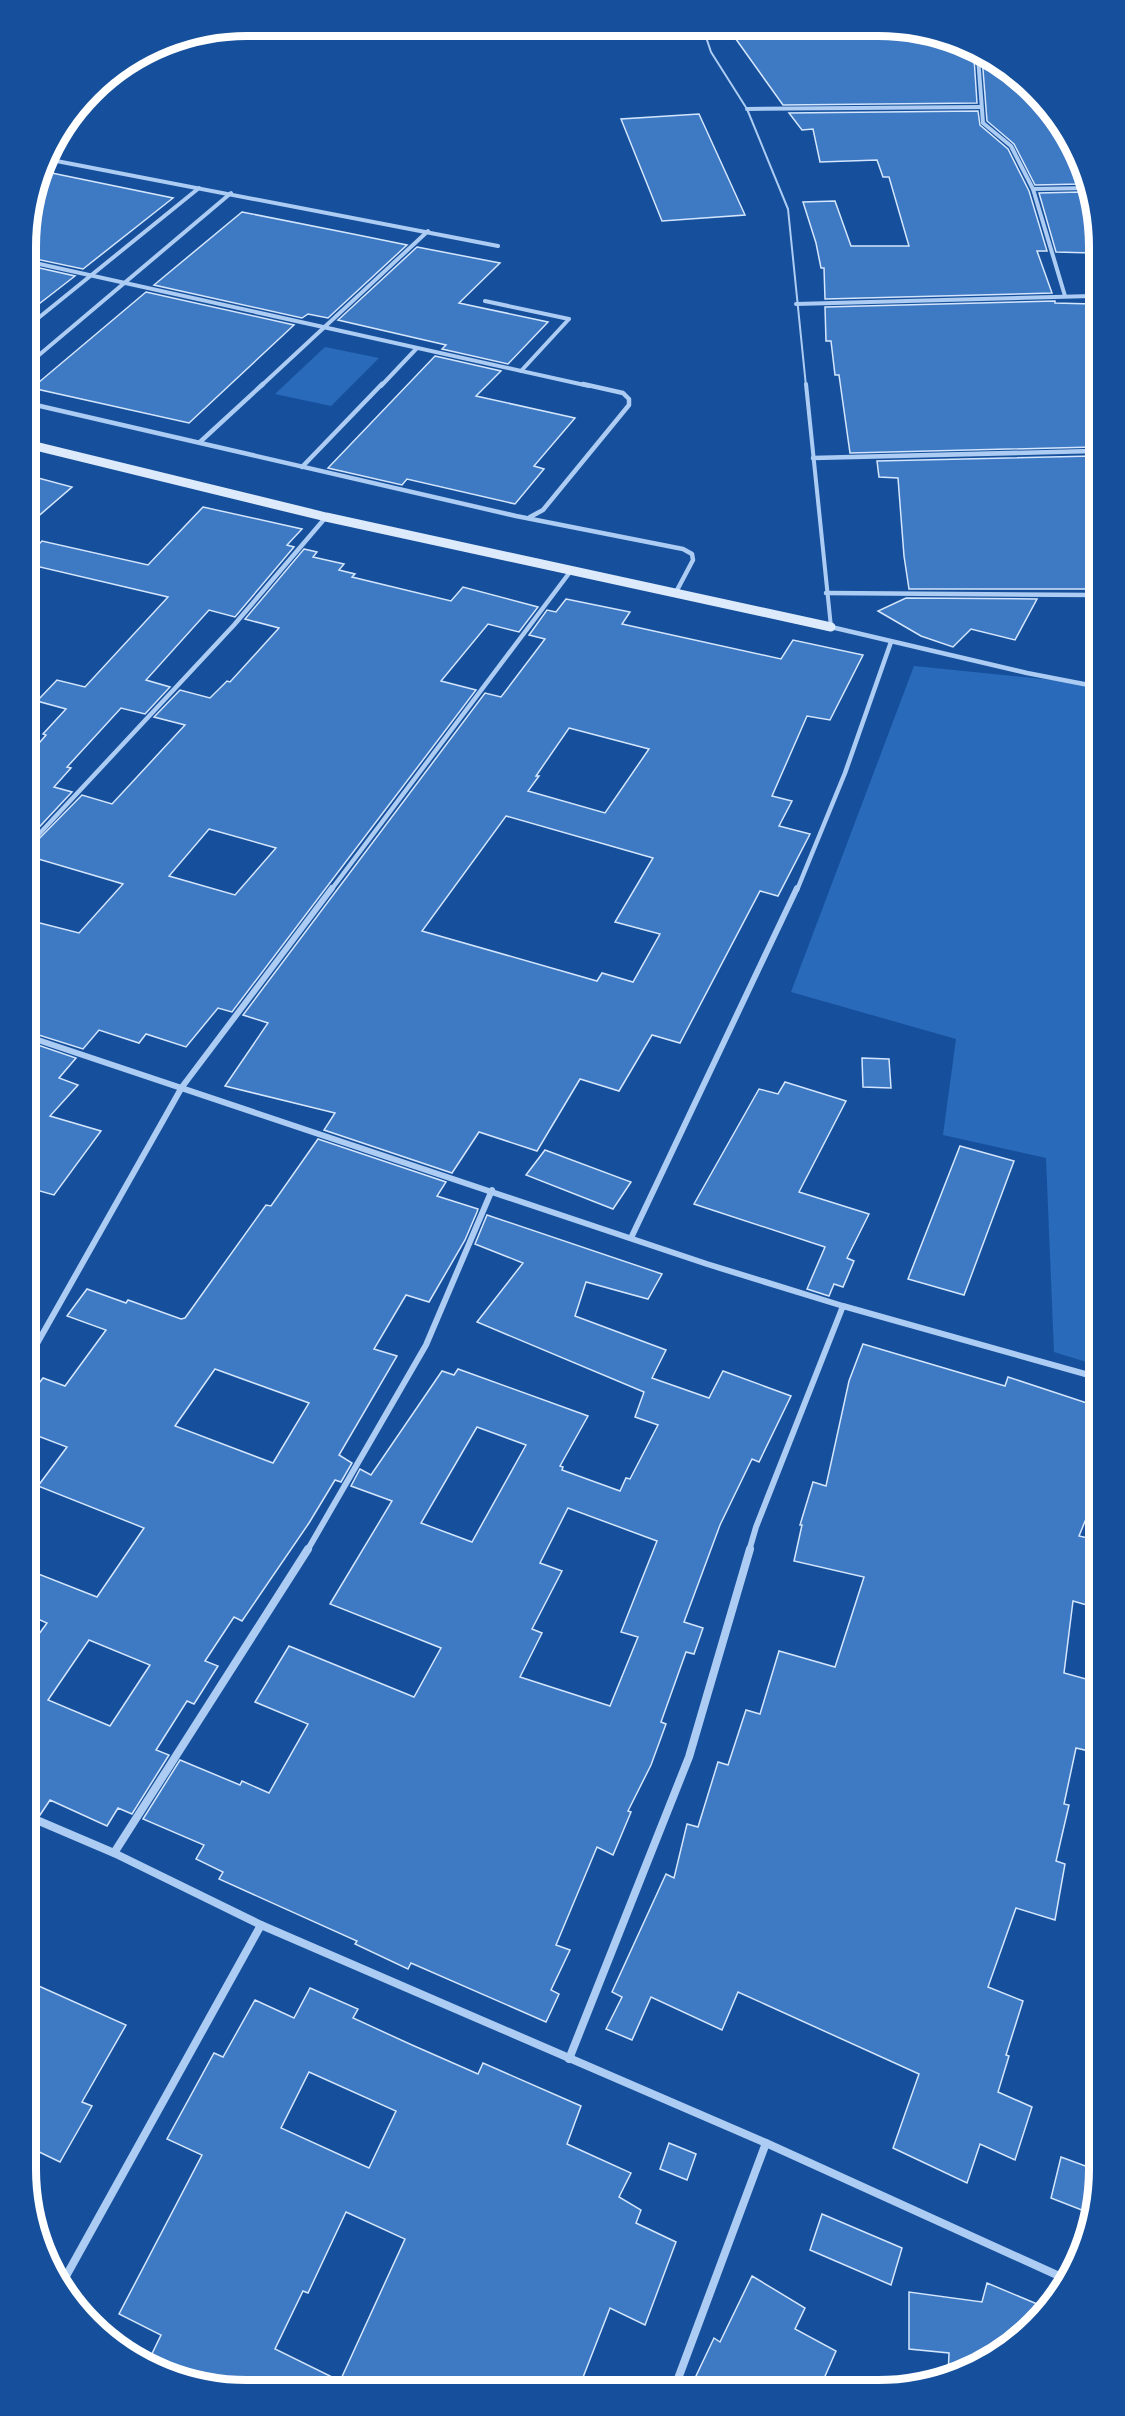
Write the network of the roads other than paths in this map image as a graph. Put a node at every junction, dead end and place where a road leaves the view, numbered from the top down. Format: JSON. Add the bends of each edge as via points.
{"nodes":[{"id":1,"x":706,"y":36,"type":"edge"},
{"id":2,"x":978,"y":61,"type":"edge"},
{"id":3,"x":981,"y":107,"type":"junction"},
{"id":4,"x":747,"y":109,"type":"junction"},
{"id":5,"x":54,"y":161,"type":"edge"},
{"id":6,"x":200,"y":188,"type":"junction"},
{"id":7,"x":1081,"y":188,"type":"edge"},
{"id":8,"x":1033,"y":189,"type":"junction"},
{"id":9,"x":231,"y":194,"type":"junction"},
{"id":10,"x":428,"y":231,"type":"junction"},
{"id":11,"x":498,"y":246,"type":"dead end"},
{"id":12,"x":36,"y":263,"type":"edge"},
{"id":13,"x":92,"y":276,"type":"junction"},
{"id":14,"x":124,"y":282,"type":"junction"},
{"id":15,"x":1065,"y":296,"type":"junction"},
{"id":16,"x":1089,"y":296,"type":"edge"},
{"id":17,"x":485,"y":302,"type":"dead end"},
{"id":18,"x":796,"y":304,"type":"junction"},
{"id":19,"x":36,"y":320,"type":"edge"},
{"id":20,"x":323,"y":327,"type":"junction"},
{"id":21,"x":417,"y":348,"type":"junction"},
{"id":22,"x":36,"y":358,"type":"edge"},
{"id":23,"x":521,"y":371,"type":"junction"},
{"id":24,"x":36,"y":405,"type":"edge"},
{"id":25,"x":200,"y":442,"type":"junction"},
{"id":26,"x":36,"y":446,"type":"edge"},
{"id":27,"x":1089,"y":451,"type":"edge"},
{"id":28,"x":813,"y":458,"type":"junction"},
{"id":29,"x":302,"y":467,"type":"junction"},
{"id":30,"x":530,"y":517,"type":"junction"},
{"id":31,"x":326,"y":518,"type":"junction"},
{"id":32,"x":570,"y":572,"type":"junction"},
{"id":33,"x":826,"y":593,"type":"junction"},
{"id":34,"x":675,"y":594,"type":"junction"},
{"id":35,"x":1089,"y":595,"type":"edge"},
{"id":36,"x":831,"y":627,"type":"junction"},
{"id":37,"x":891,"y":642,"type":"junction"},
{"id":38,"x":1089,"y":685,"type":"edge"},
{"id":39,"x":36,"y":837,"type":"edge"},
{"id":40,"x":36,"y":1038,"type":"edge"},
{"id":41,"x":182,"y":1087,"type":"junction"},
{"id":42,"x":492,"y":1190,"type":"junction"},
{"id":43,"x":631,"y":1238,"type":"junction"},
{"id":44,"x":843,"y":1306,"type":"junction"},
{"id":45,"x":36,"y":1345,"type":"edge"},
{"id":46,"x":1089,"y":1375,"type":"edge"},
{"id":47,"x":36,"y":1820,"type":"edge"},
{"id":48,"x":114,"y":1853,"type":"junction"},
{"id":49,"x":261,"y":1925,"type":"junction"},
{"id":50,"x":569,"y":2059,"type":"junction"},
{"id":51,"x":766,"y":2143,"type":"junction"},
{"id":52,"x":65,"y":2277,"type":"edge"},
{"id":53,"x":1060,"y":2277,"type":"edge"},
{"id":54,"x":677,"y":2380,"type":"edge"}],
"edges":[{"from":1,"to":4,"type":"lane","via":[[711,52]]},
{"from":2,"to":3,"type":"street"},
{"from":3,"to":4,"type":"street"},
{"from":3,"to":8,"type":"street","via":[[983,123],[1011,146]]},
{"from":4,"to":18,"type":"lane","via":[[788,209]]},
{"from":5,"to":6,"type":"street"},
{"from":6,"to":9,"type":"street"},
{"from":6,"to":13,"type":"street"},
{"from":7,"to":8,"type":"street"},
{"from":8,"to":15,"type":"street"},
{"from":9,"to":10,"type":"street"},
{"from":9,"to":14,"type":"street"},
{"from":10,"to":11,"type":"street"},
{"from":10,"to":20,"type":"street"},
{"from":12,"to":13,"type":"street"},
{"from":13,"to":14,"type":"street"},
{"from":13,"to":19,"type":"street"},
{"from":14,"to":20,"type":"street"},
{"from":14,"to":22,"type":"street"},
{"from":15,"to":16,"type":"street"},
{"from":15,"to":18,"type":"street"},
{"from":17,"to":23,"type":"street","via":[[569,319]]},
{"from":18,"to":28,"type":"lane"},
{"from":20,"to":21,"type":"street"},
{"from":20,"to":25,"type":"street"},
{"from":21,"to":23,"type":"street"},
{"from":21,"to":29,"type":"street"},
{"from":23,"to":30,"type":"street","via":[[623,393],[629,399],[543,510]]},
{"from":24,"to":25,"type":"street"},
{"from":25,"to":29,"type":"street"},
{"from":26,"to":31,"type":"street"},
{"from":27,"to":28,"type":"street"},
{"from":28,"to":33,"type":"lane"},
{"from":29,"to":30,"type":"street"},
{"from":30,"to":34,"type":"street","via":[[683,549],[692,554],[693,560]]},
{"from":31,"to":32,"type":"street"},
{"from":31,"to":39,"type":"street","via":[[234,625]]},
{"from":32,"to":34,"type":"street"},
{"from":32,"to":41,"type":"street"},
{"from":33,"to":35,"type":"street"},
{"from":33,"to":36,"type":"lane"},
{"from":34,"to":36,"type":"street"},
{"from":36,"to":37,"type":"street"},
{"from":37,"to":38,"type":"street"},
{"from":37,"to":43,"type":"street","via":[[794,896]]},
{"from":40,"to":41,"type":"street"},
{"from":41,"to":42,"type":"street"},
{"from":41,"to":45,"type":"street"},
{"from":42,"to":43,"type":"street"},
{"from":42,"to":48,"type":"street","via":[[426,1346],[288,1583]]},
{"from":43,"to":44,"type":"street"},
{"from":44,"to":46,"type":"street"},
{"from":44,"to":50,"type":"street","via":[[756,1527],[689,1757]]},
{"from":47,"to":48,"type":"street"},
{"from":48,"to":49,"type":"street"},
{"from":49,"to":50,"type":"street"},
{"from":49,"to":52,"type":"street"},
{"from":50,"to":51,"type":"street"},
{"from":51,"to":53,"type":"street"},
{"from":51,"to":54,"type":"street"}]}
